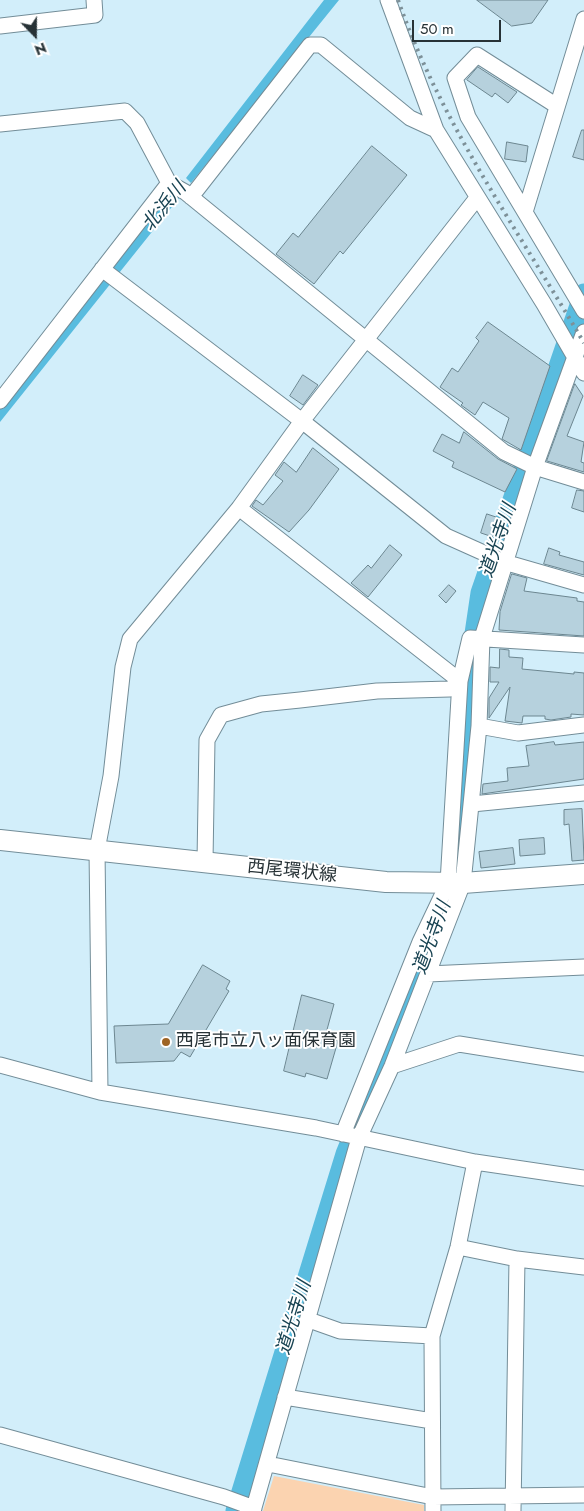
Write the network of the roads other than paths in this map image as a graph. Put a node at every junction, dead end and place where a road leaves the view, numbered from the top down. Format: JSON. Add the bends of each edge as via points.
{"nodes":[{"id":1,"x":94,"y":0,"type":"edge"},
{"id":2,"x":388,"y":0,"type":"edge"},
{"id":3,"x":584,"y":19,"type":"edge"},
{"id":4,"x":0,"y":26,"type":"edge"},
{"id":5,"x":557,"y":106,"type":"junction"},
{"id":6,"x":0,"y":124,"type":"edge"},
{"id":7,"x":436,"y":130,"type":"junction"},
{"id":8,"x":180,"y":189,"type":"junction"},
{"id":9,"x":477,"y":198,"type":"junction"},
{"id":10,"x":525,"y":212,"type":"junction"},
{"id":11,"x":108,"y":274,"type":"junction"},
{"id":12,"x":584,"y":311,"type":"edge"},
{"id":13,"x":584,"y":332,"type":"edge"},
{"id":14,"x":366,"y":339,"type":"junction"},
{"id":15,"x":574,"y":356,"type":"junction"},
{"id":16,"x":584,"y":373,"type":"edge"},
{"id":17,"x":0,"y":401,"type":"edge"},
{"id":18,"x":302,"y":421,"type":"junction"},
{"id":19,"x":534,"y":466,"type":"junction"},
{"id":20,"x":584,"y":482,"type":"edge"},
{"id":21,"x":239,"y":508,"type":"junction"},
{"id":22,"x":504,"y":561,"type":"junction"},
{"id":23,"x":584,"y":585,"type":"edge"},
{"id":24,"x":477,"y":638,"type":"junction"},
{"id":25,"x":584,"y":645,"type":"edge"},
{"id":26,"x":460,"y":681,"type":"junction"},
{"id":27,"x":584,"y":725,"type":"edge"},
{"id":28,"x":479,"y":726,"type":"junction"},
{"id":29,"x":584,"y":793,"type":"edge"},
{"id":30,"x":472,"y":804,"type":"junction"},
{"id":31,"x":0,"y":840,"type":"edge"},
{"id":32,"x":97,"y":850,"type":"junction"},
{"id":33,"x":205,"y":861,"type":"junction"},
{"id":34,"x":584,"y":874,"type":"edge"},
{"id":35,"x":455,"y":883,"type":"junction"},
{"id":36,"x":584,"y":967,"type":"edge"},
{"id":37,"x":428,"y":974,"type":"junction"},
{"id":38,"x":584,"y":1064,"type":"edge"},
{"id":39,"x":0,"y":1065,"type":"edge"},
{"id":40,"x":392,"y":1066,"type":"junction"},
{"id":41,"x":100,"y":1092,"type":"junction"},
{"id":42,"x":351,"y":1136,"type":"junction"},
{"id":43,"x":475,"y":1162,"type":"junction"},
{"id":44,"x":584,"y":1178,"type":"edge"},
{"id":45,"x":458,"y":1247,"type":"junction"},
{"id":46,"x":517,"y":1259,"type":"junction"},
{"id":47,"x":584,"y":1267,"type":"edge"},
{"id":48,"x":309,"y":1320,"type":"junction"},
{"id":49,"x":432,"y":1336,"type":"junction"},
{"id":50,"x":285,"y":1397,"type":"junction"},
{"id":51,"x":432,"y":1421,"type":"junction"},
{"id":52,"x":0,"y":1435,"type":"edge"},
{"id":53,"x":268,"y":1464,"type":"junction"},
{"id":54,"x":584,"y":1494,"type":"edge"},
{"id":55,"x":512,"y":1496,"type":"junction"},
{"id":56,"x":433,"y":1504,"type":"edge"},
{"id":57,"x":253,"y":1509,"type":"edge"},
{"id":58,"x":512,"y":1511,"type":"edge"}],
"edges":[{"from":1,"to":4,"type":"street","via":[[95,15]]},
{"from":2,"to":7,"type":"street"},
{"from":3,"to":5,"type":"street"},
{"from":5,"to":10,"type":"street"},
{"from":5,"to":10,"type":"street","via":[[477,55],[455,78],[468,117]]},
{"from":6,"to":8,"type":"street","via":[[124,111],[138,123]]},
{"from":7,"to":8,"type":"street","via":[[410,118],[321,45],[310,45]]},
{"from":7,"to":9,"type":"street"},
{"from":8,"to":11,"type":"street"},
{"from":8,"to":14,"type":"street"},
{"from":9,"to":14,"type":"street"},
{"from":9,"to":15,"type":"street"},
{"from":10,"to":12,"type":"street"},
{"from":11,"to":17,"type":"street"},
{"from":11,"to":18,"type":"street"},
{"from":13,"to":15,"type":"street"},
{"from":14,"to":18,"type":"street"},
{"from":14,"to":19,"type":"street","via":[[504,452]]},
{"from":15,"to":16,"type":"street"},
{"from":15,"to":19,"type":"street"},
{"from":18,"to":21,"type":"street"},
{"from":18,"to":22,"type":"street","via":[[446,536]]},
{"from":19,"to":20,"type":"street"},
{"from":19,"to":22,"type":"street"},
{"from":21,"to":26,"type":"street"},
{"from":21,"to":32,"type":"street","via":[[130,639],[123,667],[111,776]]},
{"from":22,"to":23,"type":"street"},
{"from":22,"to":24,"type":"street"},
{"from":24,"to":25,"type":"street"},
{"from":24,"to":26,"type":"street"},
{"from":24,"to":28,"type":"street"},
{"from":26,"to":33,"type":"street","via":[[450,689],[377,691],[261,704],[221,715],[207,740]]},
{"from":26,"to":35,"type":"street"},
{"from":27,"to":28,"type":"street","via":[[518,733]]},
{"from":28,"to":30,"type":"street"},
{"from":29,"to":30,"type":"street"},
{"from":30,"to":35,"type":"street"},
{"from":31,"to":32,"type":"main road","name":"西尾環状線"},
{"from":32,"to":33,"type":"main road","name":"西尾環状線"},
{"from":32,"to":41,"type":"street"},
{"from":33,"to":35,"type":"main road","name":"西尾環状線","via":[[386,882]]},
{"from":34,"to":35,"type":"main road","name":"西尾環状線"},
{"from":35,"to":37,"type":"street"},
{"from":35,"to":42,"type":"street","via":[[420,942]]},
{"from":36,"to":37,"type":"street"},
{"from":37,"to":40,"type":"street"},
{"from":38,"to":40,"type":"street","via":[[459,1044]]},
{"from":39,"to":41,"type":"street"},
{"from":40,"to":42,"type":"street"},
{"from":41,"to":42,"type":"street"},
{"from":42,"to":43,"type":"street"},
{"from":42,"to":48,"type":"street"},
{"from":43,"to":44,"type":"street"},
{"from":43,"to":45,"type":"street"},
{"from":45,"to":46,"type":"street"},
{"from":45,"to":49,"type":"street"},
{"from":46,"to":47,"type":"street"},
{"from":46,"to":55,"type":"street"},
{"from":48,"to":49,"type":"street","via":[[340,1332]]},
{"from":48,"to":50,"type":"street"},
{"from":49,"to":51,"type":"street"},
{"from":50,"to":51,"type":"street"},
{"from":50,"to":53,"type":"street"},
{"from":51,"to":56,"type":"street"},
{"from":52,"to":57,"type":"street","via":[[224,1497]]},
{"from":53,"to":56,"type":"street"},
{"from":53,"to":57,"type":"street"},
{"from":54,"to":55,"type":"street"},
{"from":55,"to":56,"type":"street"},
{"from":55,"to":58,"type":"street"}]}
